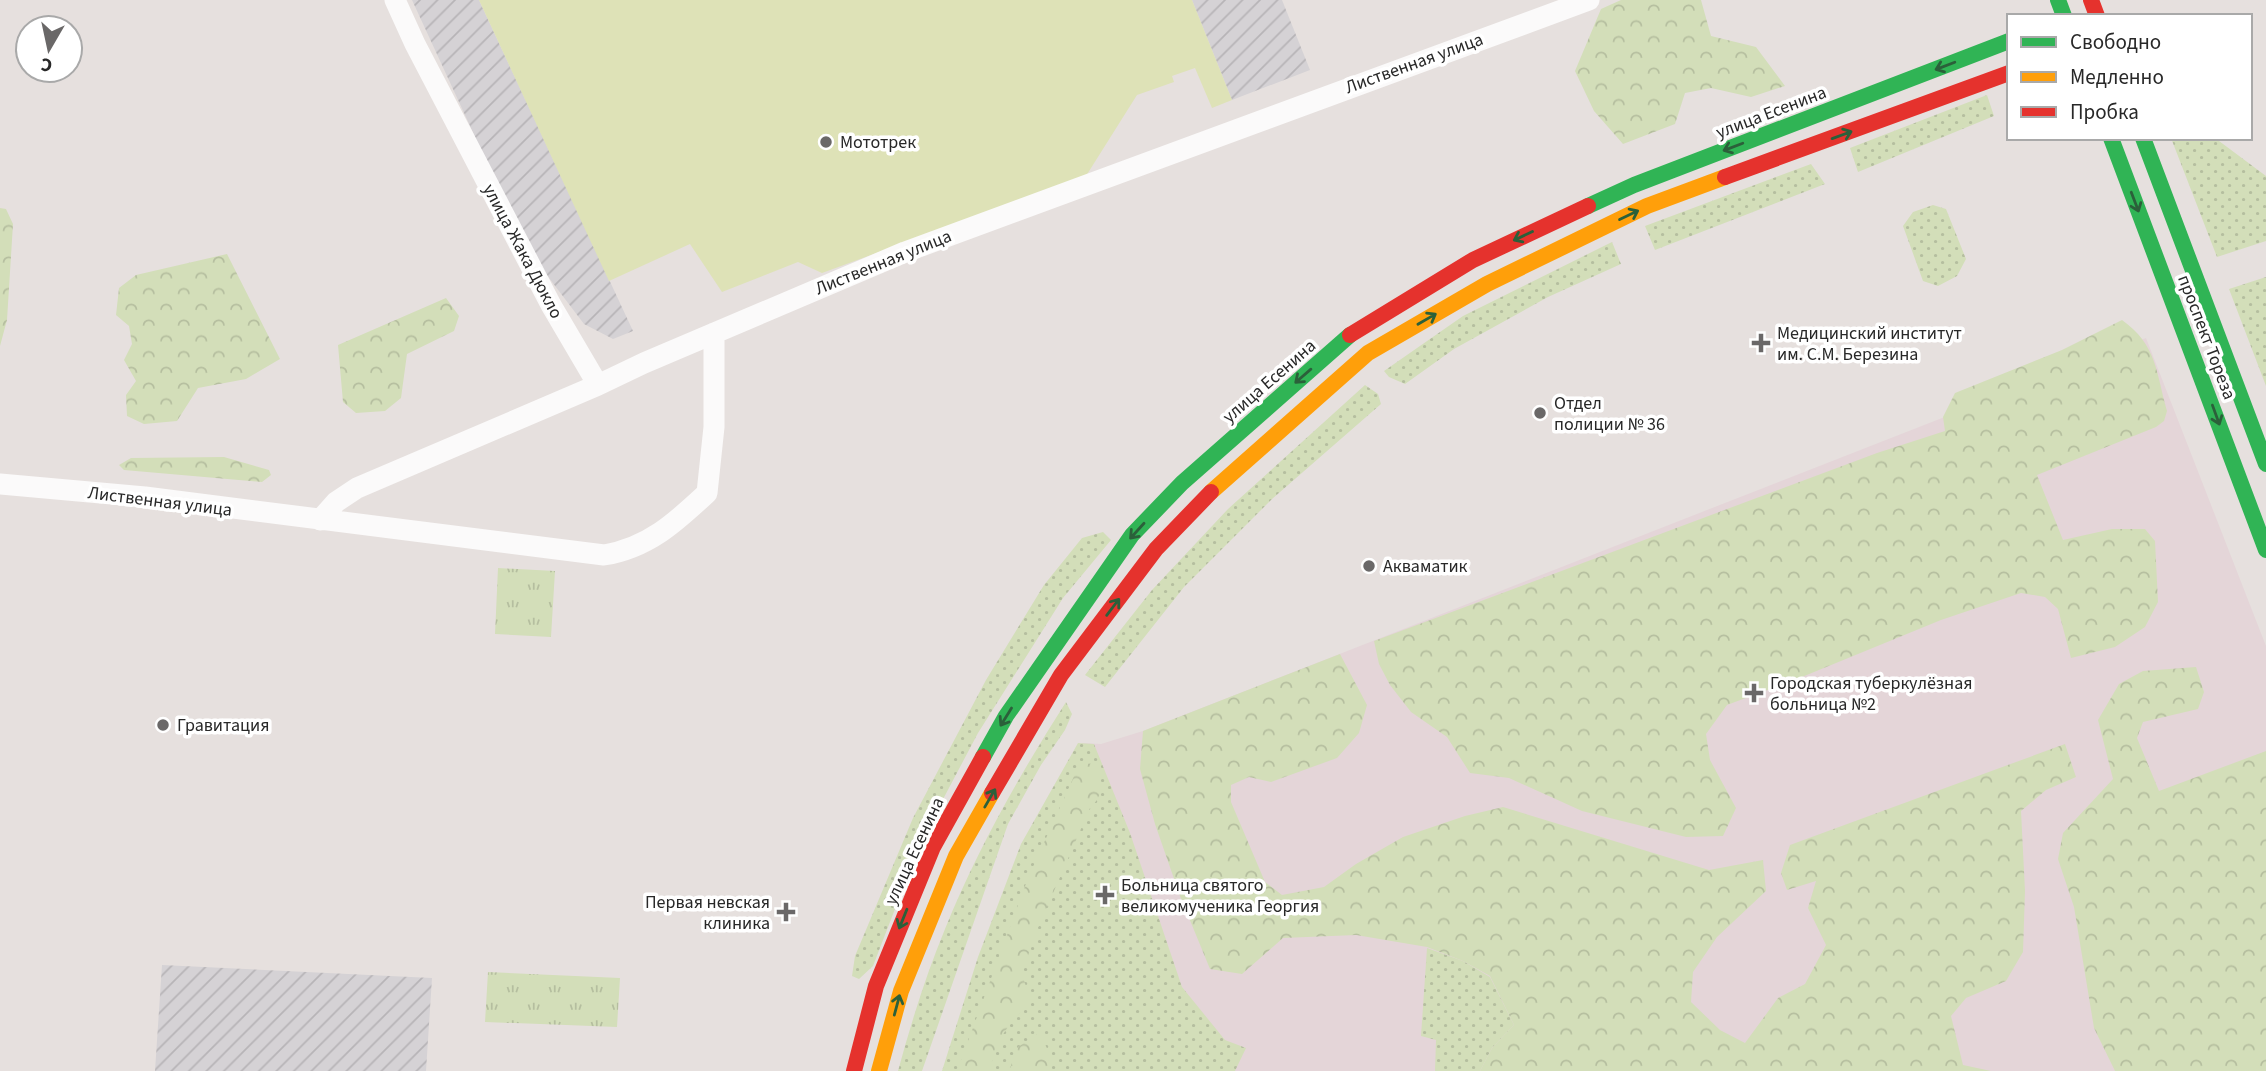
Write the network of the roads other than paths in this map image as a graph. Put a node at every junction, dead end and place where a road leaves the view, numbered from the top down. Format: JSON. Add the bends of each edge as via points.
{"nodes":[{"id":1,"x":395,"y":0,"type":"edge"},
{"id":2,"x":1590,"y":0,"type":"edge"},
{"id":3,"x":2007,"y":42,"type":"edge"},
{"id":4,"x":2007,"y":74,"type":"edge"},
{"id":5,"x":2112,"y":140,"type":"edge"},
{"id":6,"x":2144,"y":140,"type":"edge"},
{"id":7,"x":714,"y":333,"type":"junction"},
{"id":8,"x":598,"y":385,"type":"junction"},
{"id":9,"x":2266,"y":464,"type":"edge"},
{"id":10,"x":0,"y":484,"type":"edge"},
{"id":11,"x":320,"y":520,"type":"junction"},
{"id":12,"x":2266,"y":550,"type":"edge"},
{"id":13,"x":854,"y":1071,"type":"edge"},
{"id":14,"x":879,"y":1071,"type":"edge"}],
"edges":[{"from":1,"to":8,"type":"street","name":"улица Жака Дюкло","via":[[551,304]]},
{"from":2,"to":7,"type":"street","name":"Лиственная улица","via":[[942,237]]},
{"from":3,"to":13,"type":"street","name":"улица Есенина","one_way":true,"via":[[1634,185],[1473,260],[1355,331],[1182,483],[1132,535],[1006,716],[933,847],[876,986]]},
{"from":14,"to":4,"type":"street","one_way":true,"via":[[901,990],[956,856],[1062,676],[1156,549],[1202,501],[1357,362],[1487,284],[1647,206]]},
{"from":5,"to":12,"type":"street","name":"проспект Тореза","one_way":true},
{"from":6,"to":9,"type":"street","name":"проспект Тореза"},
{"from":7,"to":8,"type":"street"},
{"from":7,"to":11,"type":"street","name":"Лиственная улица","via":[[714,427],[707,493],[643,544],[604,555]]},
{"from":8,"to":11,"type":"street","via":[[357,488]]},
{"from":10,"to":11,"type":"street","name":"Лиственная улица"}]}
